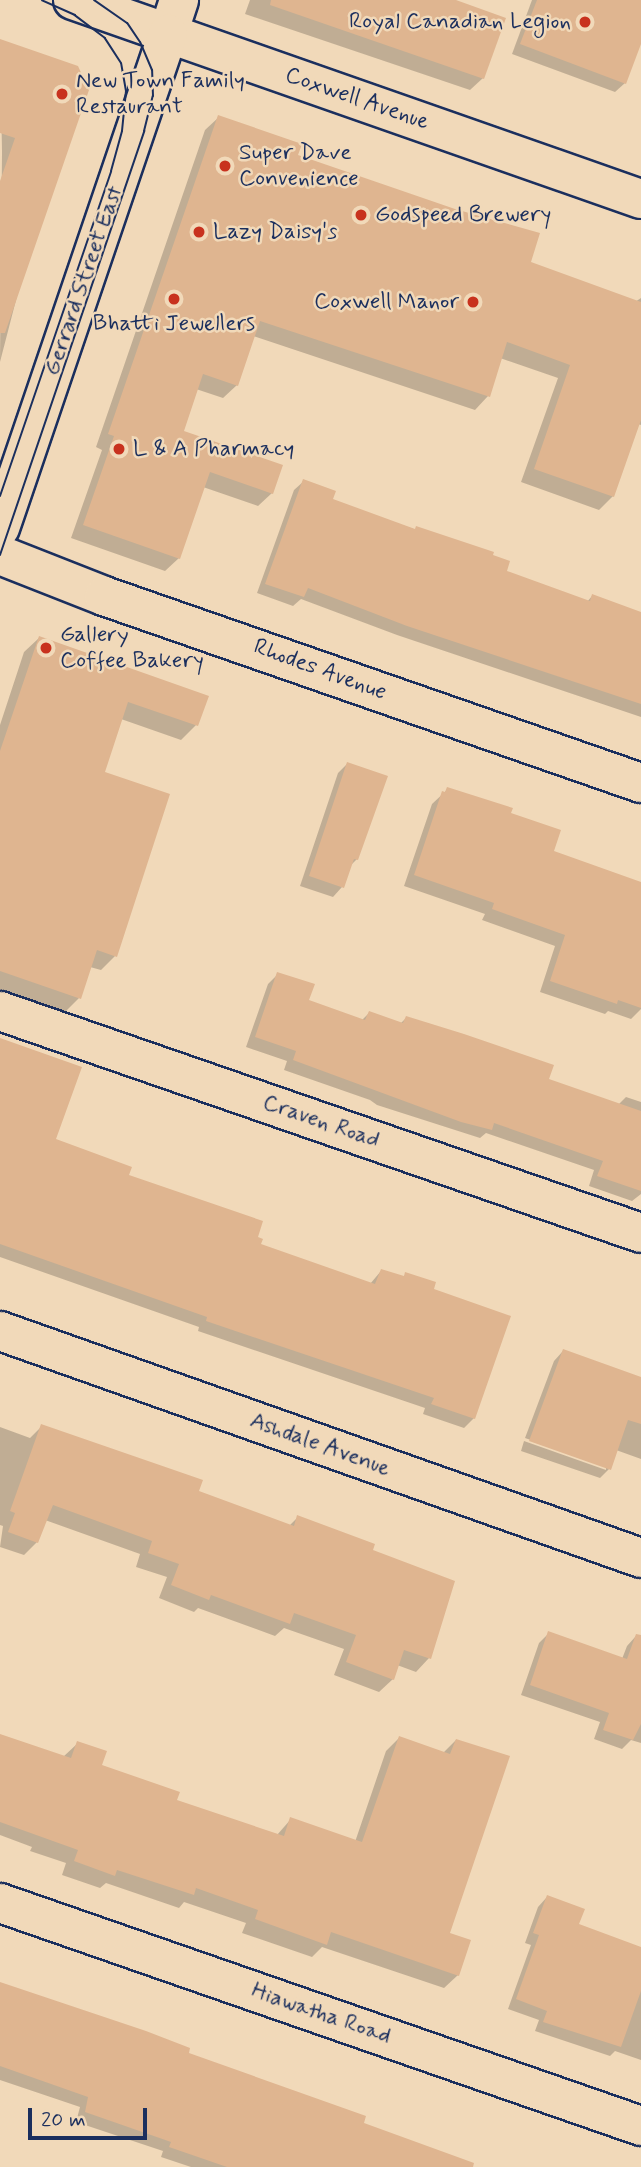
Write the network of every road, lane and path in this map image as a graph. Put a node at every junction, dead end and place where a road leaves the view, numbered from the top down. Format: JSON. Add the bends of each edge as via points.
{"nodes":[{"id":1,"x":73,"y":0,"type":"edge"},
{"id":2,"x":173,"y":17,"type":"edge"},
{"id":3,"x":641,"y":199,"type":"edge"},
{"id":4,"x":0,"y":528,"type":"edge"},
{"id":5,"x":0,"y":555,"type":"edge"},
{"id":6,"x":641,"y":783,"type":"edge"},
{"id":7,"x":0,"y":1011,"type":"edge"},
{"id":8,"x":641,"y":1233,"type":"edge"},
{"id":9,"x":0,"y":1331,"type":"edge"},
{"id":10,"x":641,"y":1558,"type":"edge"},
{"id":11,"x":0,"y":1903,"type":"edge"},
{"id":12,"x":641,"y":2126,"type":"edge"}],
"edges":[{"from":1,"to":2,"type":"street","name":"Coxwell Avenue"},
{"from":2,"to":3,"type":"street","name":"Coxwell Avenue"},
{"from":2,"to":4,"type":"street","name":"Gerrard Street East"},
{"from":5,"to":6,"type":"street","name":"Rhodes Avenue","via":[[104,596]]},
{"from":7,"to":8,"type":"street","name":"Craven Road"},
{"from":9,"to":10,"type":"street","name":"Ashdale Avenue"},
{"from":11,"to":12,"type":"street","name":"Hiawatha Road"}]}
